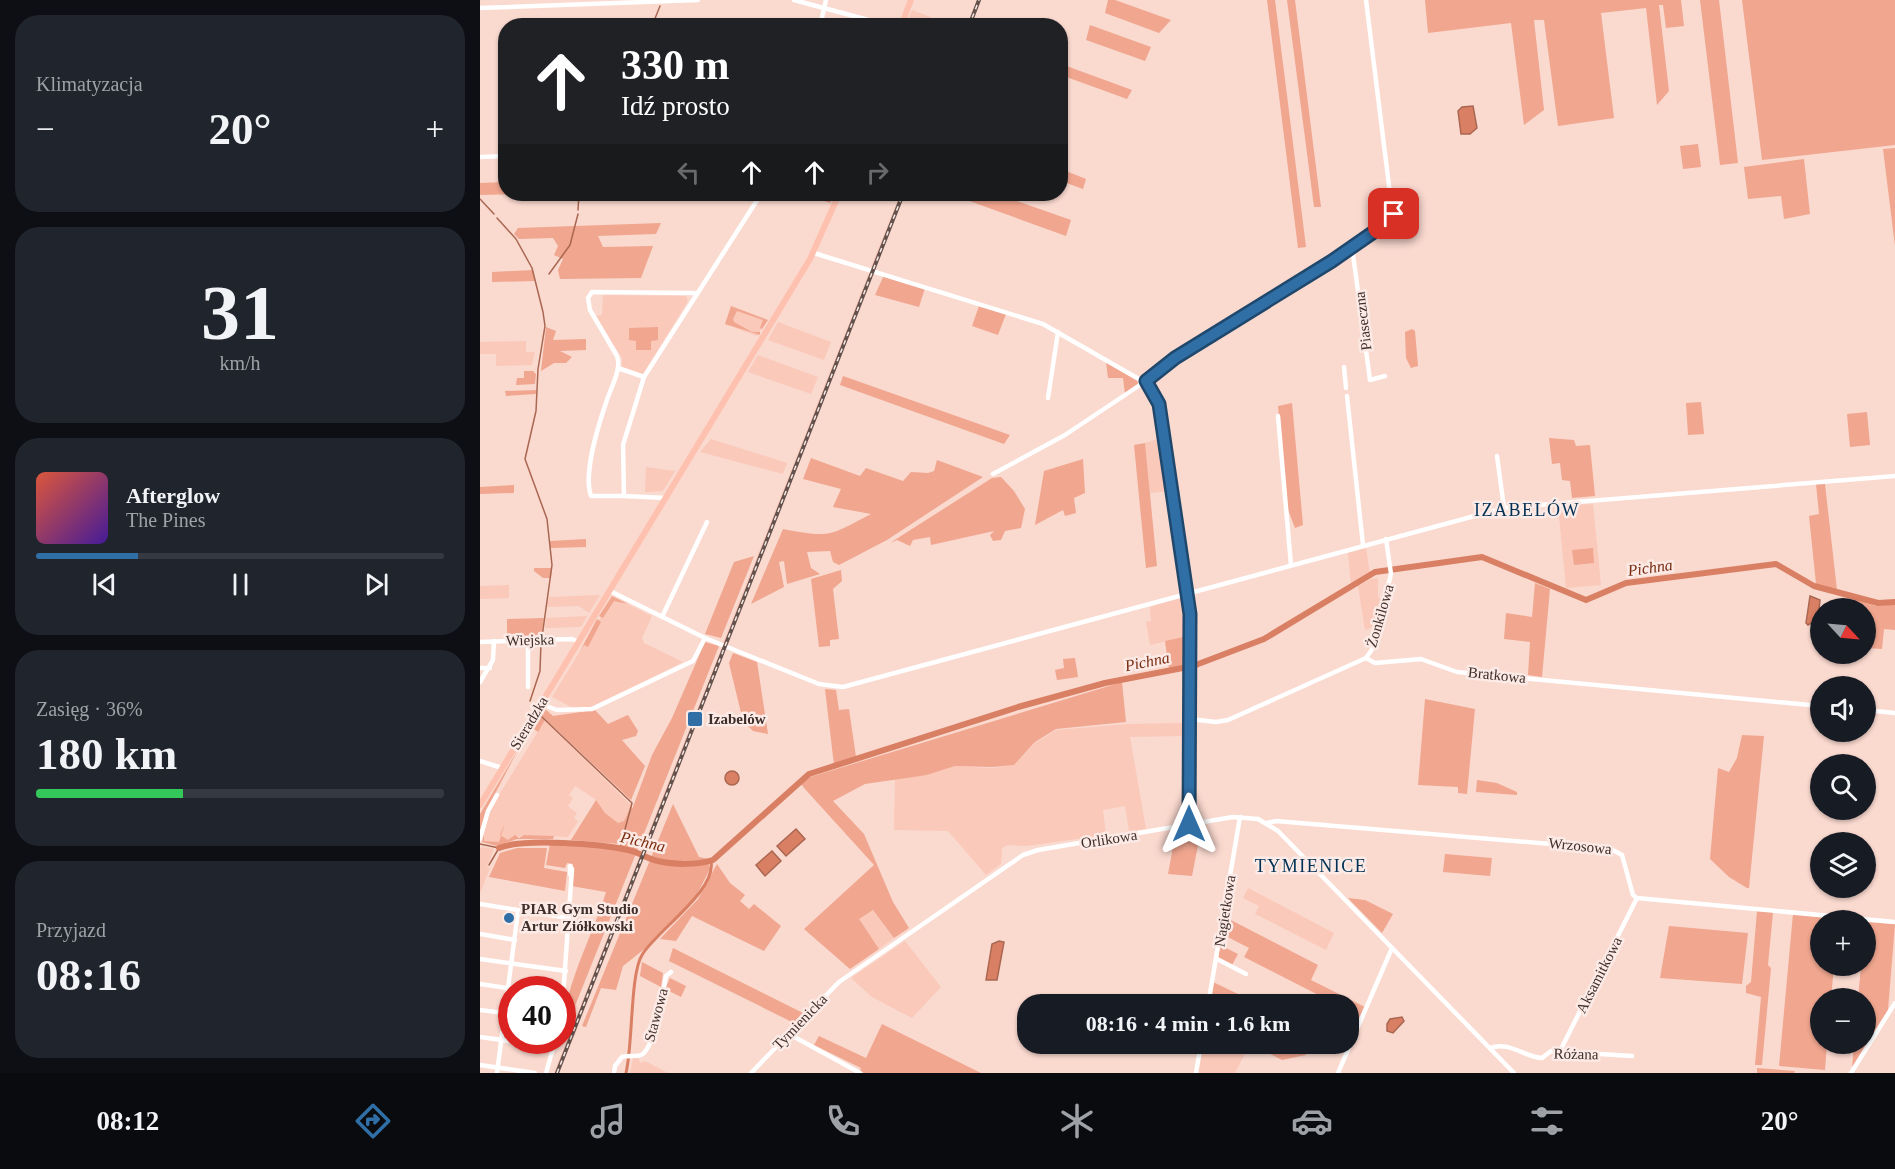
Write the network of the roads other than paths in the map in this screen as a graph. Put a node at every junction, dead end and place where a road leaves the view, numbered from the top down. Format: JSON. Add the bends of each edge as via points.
{"nodes":[{"id":1,"x":698,"y":0,"type":"edge"},
{"id":2,"x":794,"y":0,"type":"edge"},
{"id":3,"x":826,"y":0,"type":"edge"},
{"id":4,"x":911,"y":0,"type":"edge"},
{"id":5,"x":1366,"y":0,"type":"edge"},
{"id":6,"x":824,"y":7,"type":"junction"},
{"id":7,"x":480,"y":8,"type":"edge"},
{"id":8,"x":822,"y":18,"type":"edge"},
{"id":9,"x":863,"y":18,"type":"edge"},
{"id":10,"x":904,"y":18,"type":"edge"},
{"id":11,"x":498,"y":156,"type":"edge"},
{"id":12,"x":480,"y":157,"type":"edge"},
{"id":13,"x":756,"y":201,"type":"edge"},
{"id":14,"x":836,"y":201,"type":"edge"},
{"id":15,"x":1352,"y":247,"type":"junction"},
{"id":16,"x":814,"y":253,"type":"junction"},
{"id":17,"x":695,"y":293,"type":"junction"},
{"id":18,"x":1058,"y":332,"type":"junction"},
{"id":19,"x":1344,"y":367,"type":"dead end"},
{"id":20,"x":618,"y":368,"type":"junction"},
{"id":21,"x":1385,"y":376,"type":"dead end"},
{"id":22,"x":644,"y":377,"type":"junction"},
{"id":23,"x":1145,"y":382,"type":"junction"},
{"id":24,"x":1347,"y":388,"type":"dead end"},
{"id":25,"x":1347,"y":396,"type":"dead end"},
{"id":26,"x":1048,"y":398,"type":"dead end"},
{"id":27,"x":1278,"y":416,"type":"dead end"},
{"id":28,"x":1497,"y":456,"type":"dead end"},
{"id":29,"x":993,"y":474,"type":"dead end"},
{"id":30,"x":1895,"y":476,"type":"edge"},
{"id":31,"x":624,"y":496,"type":"junction"},
{"id":32,"x":666,"y":498,"type":"junction"},
{"id":33,"x":1504,"y":508,"type":"junction"},
{"id":34,"x":707,"y":522,"type":"dead end"},
{"id":35,"x":1386,"y":539,"type":"junction"},
{"id":36,"x":1363,"y":545,"type":"junction"},
{"id":37,"x":1291,"y":565,"type":"junction"},
{"id":38,"x":610,"y":591,"type":"junction"},
{"id":39,"x":1188,"y":593,"type":"junction"},
{"id":40,"x":662,"y":617,"type":"junction"},
{"id":41,"x":705,"y":638,"type":"junction"},
{"id":42,"x":528,"y":640,"type":"junction"},
{"id":43,"x":494,"y":641,"type":"junction"},
{"id":44,"x":480,"y":642,"type":"edge"},
{"id":45,"x":579,"y":642,"type":"junction"},
{"id":46,"x":1366,"y":658,"type":"junction"},
{"id":47,"x":480,"y":668,"type":"edge"},
{"id":48,"x":490,"y":668,"type":"junction"},
{"id":49,"x":480,"y":682,"type":"edge"},
{"id":50,"x":528,"y":687,"type":"dead end"},
{"id":51,"x":541,"y":704,"type":"junction"},
{"id":52,"x":1810,"y":705,"type":"edge"},
{"id":53,"x":1876,"y":711,"type":"edge"},
{"id":54,"x":1895,"y":713,"type":"edge"},
{"id":55,"x":1190,"y":718,"type":"junction"},
{"id":56,"x":480,"y":761,"type":"edge"},
{"id":57,"x":502,"y":768,"type":"junction"},
{"id":58,"x":497,"y":795,"type":"dead end"},
{"id":59,"x":482,"y":796,"type":"edge"},
{"id":60,"x":480,"y":805,"type":"edge"},
{"id":61,"x":1240,"y":817,"type":"junction"},
{"id":62,"x":1189,"y":824,"type":"junction"},
{"id":63,"x":1266,"y":824,"type":"junction"},
{"id":64,"x":480,"y":839,"type":"edge"},
{"id":65,"x":570,"y":874,"type":"dead end"},
{"id":66,"x":1637,"y":898,"type":"junction"},
{"id":67,"x":480,"y":904,"type":"edge"},
{"id":68,"x":518,"y":910,"type":"junction"},
{"id":69,"x":568,"y":918,"type":"junction"},
{"id":70,"x":1895,"y":922,"type":"edge"},
{"id":71,"x":480,"y":934,"type":"edge"},
{"id":72,"x":515,"y":940,"type":"junction"},
{"id":73,"x":1392,"y":948,"type":"junction"},
{"id":74,"x":480,"y":959,"type":"edge"},
{"id":75,"x":1216,"y":959,"type":"junction"},
{"id":76,"x":511,"y":963,"type":"junction"},
{"id":77,"x":566,"y":971,"type":"junction"},
{"id":78,"x":671,"y":972,"type":"dead end"},
{"id":79,"x":851,"y":974,"type":"joint"},
{"id":80,"x":1246,"y":974,"type":"dead end"},
{"id":81,"x":509,"y":976,"type":"edge"},
{"id":82,"x":565,"y":976,"type":"edge"},
{"id":83,"x":480,"y":984,"type":"edge"},
{"id":84,"x":498,"y":987,"type":"edge"},
{"id":85,"x":1210,"y":994,"type":"edge"},
{"id":86,"x":1895,"y":1004,"type":"edge"},
{"id":87,"x":480,"y":1010,"type":"edge"},
{"id":88,"x":498,"y":1012,"type":"edge"},
{"id":89,"x":789,"y":1034,"type":"junction"},
{"id":90,"x":480,"y":1036,"type":"edge"},
{"id":91,"x":498,"y":1039,"type":"edge"},
{"id":92,"x":1490,"y":1048,"type":"junction"},
{"id":93,"x":1560,"y":1051,"type":"junction"},
{"id":94,"x":499,"y":1054,"type":"edge"},
{"id":95,"x":551,"y":1054,"type":"edge"},
{"id":96,"x":1199,"y":1054,"type":"edge"},
{"id":97,"x":1632,"y":1056,"type":"dead end"},
{"id":98,"x":480,"y":1065,"type":"edge"},
{"id":99,"x":497,"y":1070,"type":"edge"},
{"id":100,"x":529,"y":1072,"type":"edge"},
{"id":101,"x":535,"y":1073,"type":"edge"},
{"id":102,"x":546,"y":1073,"type":"edge"},
{"id":103,"x":614,"y":1073,"type":"edge"},
{"id":104,"x":752,"y":1073,"type":"edge"},
{"id":105,"x":860,"y":1073,"type":"edge"},
{"id":106,"x":1196,"y":1073,"type":"edge"},
{"id":107,"x":1338,"y":1073,"type":"edge"},
{"id":108,"x":1514,"y":1073,"type":"edge"},
{"id":109,"x":1851,"y":1073,"type":"edge"}],
"edges":[{"from":1,"to":7,"type":"street"},
{"from":2,"to":6,"type":"street"},
{"from":3,"to":6,"type":"street"},
{"from":4,"to":10,"type":"main road"},
{"from":5,"to":15,"type":"street","via":[[1394,214]]},
{"from":6,"to":8,"type":"street"},
{"from":6,"to":9,"type":"street"},
{"from":11,"to":12,"type":"street"},
{"from":13,"to":17,"type":"street"},
{"from":14,"to":16,"type":"main road","name":"Sieradzka"},
{"from":15,"to":21,"type":"street","name":"Piaseczna","via":[[1370,380]]},
{"from":15,"to":23,"type":"street","via":[[1175,358]]},
{"from":16,"to":18,"type":"street"},
{"from":16,"to":32,"type":"main road","name":"Sieradzka"},
{"from":17,"to":20,"type":"street","via":[[592,292],[588,298],[590,310],[616,356]]},
{"from":17,"to":22,"type":"street"},
{"from":18,"to":23,"type":"street"},
{"from":18,"to":26,"type":"street"},
{"from":19,"to":24,"type":"street"},
{"from":20,"to":22,"type":"street"},
{"from":20,"to":31,"type":"street","via":[[587,483],[591,496]]},
{"from":22,"to":31,"type":"street","via":[[624,445]]},
{"from":23,"to":29,"type":"street","via":[[1047,447]]},
{"from":23,"to":39,"type":"street","via":[[1159,404]]},
{"from":25,"to":36,"type":"street"},
{"from":27,"to":37,"type":"street"},
{"from":28,"to":33,"type":"street"},
{"from":30,"to":33,"type":"street"},
{"from":31,"to":32,"type":"street"},
{"from":32,"to":38,"type":"main road","name":"Sieradzka"},
{"from":33,"to":35,"type":"street"},
{"from":34,"to":40,"type":"street"},
{"from":35,"to":36,"type":"street"},
{"from":35,"to":46,"type":"street","name":"Żonkilowa","via":[[1391,571],[1373,648]]},
{"from":36,"to":37,"type":"street"},
{"from":37,"to":39,"type":"street"},
{"from":38,"to":40,"type":"street"},
{"from":38,"to":45,"type":"main road","name":"Sieradzka"},
{"from":39,"to":41,"type":"street","via":[[843,687],[819,684]]},
{"from":39,"to":55,"type":"street"},
{"from":40,"to":41,"type":"street"},
{"from":41,"to":51,"type":"street","via":[[693,661],[592,709],[556,710]]},
{"from":42,"to":43,"type":"street","name":"Wiejska"},
{"from":42,"to":45,"type":"street","name":"Wiejska"},
{"from":42,"to":50,"type":"street"},
{"from":43,"to":44,"type":"street","name":"Wiejska"},
{"from":43,"to":48,"type":"street"},
{"from":45,"to":51,"type":"main road","name":"Sieradzka"},
{"from":46,"to":52,"type":"street","name":"Bratkowa","via":[[1375,663],[1421,659],[1458,672]]},
{"from":46,"to":55,"type":"street","via":[[1228,720]]},
{"from":47,"to":48,"type":"street"},
{"from":48,"to":49,"type":"street"},
{"from":51,"to":57,"type":"main road","name":"Sieradzka"},
{"from":53,"to":54,"type":"street"},
{"from":55,"to":62,"type":"street"},
{"from":56,"to":57,"type":"street"},
{"from":57,"to":59,"type":"main road","name":"Sieradzka"},
{"from":58,"to":64,"type":"street"},
{"from":59,"to":60,"type":"main road","name":"Sieradzka"},
{"from":61,"to":62,"type":"street","name":"Orlikowa"},
{"from":61,"to":63,"type":"street","name":"Orlikowa"},
{"from":61,"to":75,"type":"street","name":"Nagietkowa"},
{"from":62,"to":79,"type":"street","name":"Orlikowa","via":[[1023,855]]},
{"from":63,"to":66,"type":"street","name":"Wrzosowa","via":[[1276,821],[1611,849],[1622,855]]},
{"from":63,"to":73,"type":"street","name":"Orlikowa","via":[[1283,836]]},
{"from":65,"to":69,"type":"street"},
{"from":66,"to":70,"type":"street"},
{"from":66,"to":93,"type":"street","name":"Aksamitkowa"},
{"from":67,"to":68,"type":"street"},
{"from":68,"to":69,"type":"street"},
{"from":68,"to":72,"type":"street"},
{"from":69,"to":77,"type":"street"},
{"from":71,"to":72,"type":"street"},
{"from":72,"to":76,"type":"street"},
{"from":73,"to":92,"type":"street","name":"Orlikowa"},
{"from":73,"to":107,"type":"street"},
{"from":74,"to":76,"type":"street"},
{"from":75,"to":80,"type":"street"},
{"from":75,"to":85,"type":"street","name":"Nagietkowa"},
{"from":76,"to":77,"type":"street"},
{"from":76,"to":81,"type":"street"},
{"from":77,"to":82,"type":"street"},
{"from":78,"to":103,"type":"street","name":"Stawowa","via":[[666,976],[650,1044],[643,1053],[617,1063]]},
{"from":79,"to":89,"type":"street","name":"Tymienicka"},
{"from":83,"to":84,"type":"street"},
{"from":86,"to":109,"type":"street"},
{"from":87,"to":88,"type":"street"},
{"from":89,"to":104,"type":"street","name":"Tymienicka"},
{"from":89,"to":105,"type":"street"},
{"from":90,"to":91,"type":"street"},
{"from":92,"to":93,"type":"street","name":"Różana","via":[[1521,1050],[1527,1056],[1542,1058],[1551,1051]]},
{"from":92,"to":108,"type":"street","name":"Orlikowa"},
{"from":93,"to":97,"type":"street","name":"Różana"},
{"from":94,"to":99,"type":"street"},
{"from":95,"to":102,"type":"street"},
{"from":96,"to":106,"type":"street"},
{"from":98,"to":99,"type":"street"},
{"from":99,"to":100,"type":"street"},
{"from":100,"to":101,"type":"street"}]}
